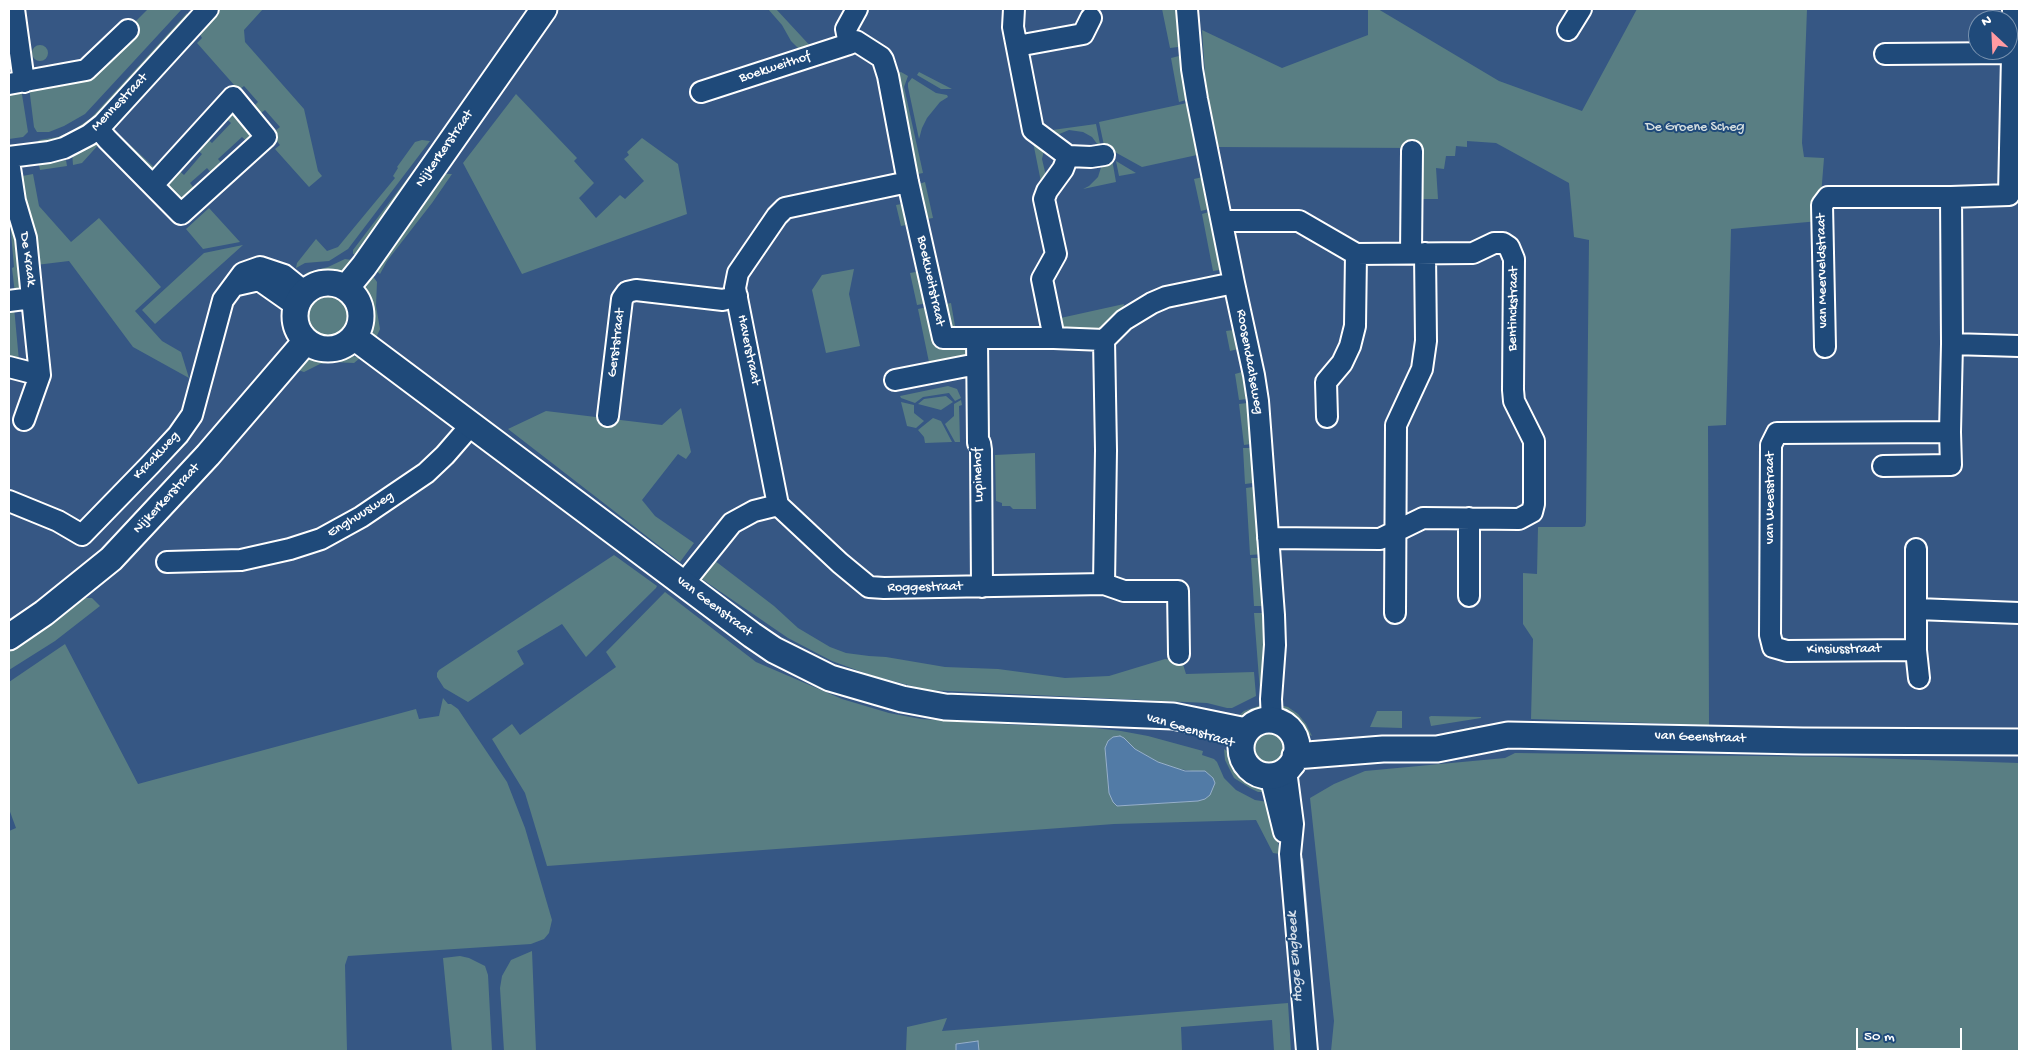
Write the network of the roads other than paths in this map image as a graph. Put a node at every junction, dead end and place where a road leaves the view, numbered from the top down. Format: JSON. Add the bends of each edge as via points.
{"nodes":[{"id":1,"x":14,"y":9,"type":"edge"},
{"id":2,"x":544,"y":9,"type":"edge"},
{"id":3,"x":857,"y":9,"type":"edge"},
{"id":4,"x":1014,"y":9,"type":"edge"},
{"id":5,"x":1186,"y":9,"type":"edge"},
{"id":6,"x":1581,"y":9,"type":"edge"},
{"id":7,"x":206,"y":10,"type":"edge"},
{"id":8,"x":1091,"y":18,"type":"dead end"},
{"id":9,"x":128,"y":30,"type":"dead end"},
{"id":10,"x":1568,"y":30,"type":"dead end"},
{"id":11,"x":849,"y":44,"type":"junction"},
{"id":12,"x":1017,"y":46,"type":"junction"},
{"id":13,"x":1968,"y":53,"type":"edge"},
{"id":14,"x":1885,"y":54,"type":"dead end"},
{"id":15,"x":2012,"y":60,"type":"edge"},
{"id":16,"x":16,"y":83,"type":"edge"},
{"id":17,"x":701,"y":92,"type":"dead end"},
{"id":18,"x":98,"y":128,"type":"junction"},
{"id":19,"x":1412,"y":151,"type":"dead end"},
{"id":20,"x":1104,"y":155,"type":"dead end"},
{"id":21,"x":1068,"y":156,"type":"junction"},
{"id":22,"x":9,"y":159,"type":"edge"},
{"id":23,"x":908,"y":182,"type":"junction"},
{"id":24,"x":153,"y":184,"type":"junction"},
{"id":25,"x":2014,"y":195,"type":"edge"},
{"id":26,"x":1951,"y":197,"type":"junction"},
{"id":27,"x":1222,"y":221,"type":"junction"},
{"id":28,"x":1418,"y":253,"type":"junction"},
{"id":29,"x":1356,"y":254,"type":"junction"},
{"id":30,"x":1234,"y":283,"type":"junction"},
{"id":31,"x":346,"y":288,"type":"junction"},
{"id":32,"x":737,"y":296,"type":"junction"},
{"id":33,"x":32,"y":298,"type":"junction"},
{"id":34,"x":301,"y":299,"type":"junction"},
{"id":35,"x":9,"y":301,"type":"edge"},
{"id":36,"x":354,"y":336,"type":"junction"},
{"id":37,"x":977,"y":338,"type":"junction"},
{"id":38,"x":1054,"y":338,"type":"junction"},
{"id":39,"x":1104,"y":340,"type":"junction"},
{"id":40,"x":306,"y":341,"type":"junction"},
{"id":41,"x":1952,"y":344,"type":"junction"},
{"id":42,"x":2019,"y":346,"type":"edge"},
{"id":43,"x":1825,"y":347,"type":"dead end"},
{"id":44,"x":976,"y":364,"type":"junction"},
{"id":45,"x":9,"y":367,"type":"edge"},
{"id":46,"x":40,"y":375,"type":"junction"},
{"id":47,"x":896,"y":380,"type":"dead end"},
{"id":48,"x":608,"y":416,"type":"dead end"},
{"id":49,"x":1327,"y":417,"type":"dead end"},
{"id":50,"x":24,"y":420,"type":"dead end"},
{"id":51,"x":472,"y":424,"type":"junction"},
{"id":52,"x":1950,"y":432,"type":"junction"},
{"id":53,"x":1883,"y":466,"type":"dead end"},
{"id":54,"x":9,"y":501,"type":"edge"},
{"id":55,"x":778,"y":505,"type":"junction"},
{"id":56,"x":1469,"y":518,"type":"junction"},
{"id":57,"x":1396,"y":533,"type":"junction"},
{"id":58,"x":1268,"y":538,"type":"junction"},
{"id":59,"x":1916,"y":549,"type":"dead end"},
{"id":60,"x":167,"y":562,"type":"dead end"},
{"id":61,"x":683,"y":584,"type":"junction"},
{"id":62,"x":1104,"y":584,"type":"junction"},
{"id":63,"x":982,"y":587,"type":"junction"},
{"id":64,"x":1469,"y":596,"type":"dead end"},
{"id":65,"x":1916,"y":609,"type":"junction"},
{"id":66,"x":1395,"y":613,"type":"dead end"},
{"id":67,"x":2019,"y":613,"type":"edge"},
{"id":68,"x":9,"y":637,"type":"edge"},
{"id":69,"x":1773,"y":646,"type":"joint"},
{"id":70,"x":1916,"y":650,"type":"junction"},
{"id":71,"x":1178,"y":654,"type":"dead end"},
{"id":72,"x":1919,"y":678,"type":"dead end"},
{"id":73,"x":1272,"y":720,"type":"junction"},
{"id":74,"x":1243,"y":739,"type":"junction"},
{"id":75,"x":2019,"y":742,"type":"edge"},
{"id":76,"x":1287,"y":760,"type":"junction"},
{"id":77,"x":1307,"y":1051,"type":"edge"}],
"edges":[{"from":1,"to":16,"type":"street"},
{"from":2,"to":31,"type":"main road","name":"Nijkerkerstraat"},
{"from":3,"to":11,"type":"street","via":[[846,29]]},
{"from":4,"to":12,"type":"street","via":[[1012,27]]},
{"from":5,"to":27,"type":"street","name":"Roosendaalseweg","via":[[1196,92]]},
{"from":6,"to":10,"type":"street"},
{"from":7,"to":18,"type":"street","name":"Mennestraat"},
{"from":8,"to":12,"type":"street","via":[[1083,34]]},
{"from":9,"to":16,"type":"street","via":[[86,70]]},
{"from":11,"to":17,"type":"street","name":"Boekweithof"},
{"from":11,"to":23,"type":"street","name":"Boekweitstraat","via":[[856,42],[883,60]]},
{"from":12,"to":21,"type":"street","via":[[1033,130]]},
{"from":13,"to":14,"type":"street"},
{"from":15,"to":25,"type":"street"},
{"from":18,"to":22,"type":"street","name":"Mennestraat","via":[[64,148]]},
{"from":18,"to":24,"type":"street"},
{"from":19,"to":28,"type":"street"},
{"from":20,"to":21,"type":"street"},
{"from":21,"to":38,"type":"street","via":[[1044,200],[1056,254],[1042,279]]},
{"from":22,"to":33,"type":"street","name":"De Kraak","via":[[15,201],[26,238]]},
{"from":23,"to":32,"type":"street","name":"Haverstraat","via":[[785,208],[738,274],[735,282]]},
{"from":23,"to":37,"type":"street","name":"Boekweitstraat","via":[[943,338]]},
{"from":24,"to":24,"type":"street","via":[[181,214],[266,138],[233,97]]},
{"from":25,"to":26,"type":"street"},
{"from":26,"to":41,"type":"street"},
{"from":26,"to":43,"type":"street","name":"van Meerveldstraat","via":[[1828,197],[1822,205]]},
{"from":27,"to":29,"type":"street","via":[[1299,221]]},
{"from":27,"to":30,"type":"street","name":"Roosendaalseweg"},
{"from":28,"to":29,"type":"street","name":"Bentinckstraat"},
{"from":28,"to":56,"type":"street","name":"Bentinckstraat","via":[[1473,253],[1494,243],[1504,243],[1514,259],[1513,390],[1514,401],[1534,441],[1534,504],[1532,512],[1519,519]]},
{"from":28,"to":57,"type":"street","via":[[1426,341],[1422,369],[1396,426]]},
{"from":29,"to":49,"type":"street","via":[[1355,326],[1342,363],[1326,382]]},
{"from":30,"to":39,"type":"street","via":[[1152,303],[1124,320]]},
{"from":30,"to":58,"type":"street","name":"Roosendaalseweg","via":[[1257,392]]},
{"from":31,"to":34,"type":"main road","via":[[325,283],[314,286]]},
{"from":31,"to":36,"type":"main road","via":[[360,305],[360,327]]},
{"from":32,"to":48,"type":"street","name":"Gerststraat","via":[[723,300],[636,290],[627,292],[622,299]]},
{"from":32,"to":55,"type":"street","name":"Haverstraat"},
{"from":33,"to":35,"type":"street","name":"De Kraak"},
{"from":33,"to":46,"type":"street","name":"De Kraak"},
{"from":34,"to":40,"type":"main road","via":[[295,319],[298,331]]},
{"from":34,"to":54,"type":"street","name":"Kraakweg","via":[[284,275],[260,267],[243,273],[223,300],[192,415],[178,435],[82,535],[58,521]]},
{"from":36,"to":40,"type":"main road","via":[[344,346],[331,350],[318,348]]},
{"from":36,"to":51,"type":"main road","name":"van Geenstraat"},
{"from":37,"to":38,"type":"street","name":"Boekweitstraat"},
{"from":37,"to":44,"type":"street","name":"Lupinehof"},
{"from":38,"to":39,"type":"street","name":"Boekweitstraat"},
{"from":39,"to":62,"type":"street"},
{"from":40,"to":68,"type":"main road","name":"Nijkerkerstraat","via":[[208,455],[111,560]]},
{"from":41,"to":42,"type":"street"},
{"from":41,"to":52,"type":"street"},
{"from":44,"to":47,"type":"street"},
{"from":44,"to":63,"type":"street","name":"Lupinehof"},
{"from":45,"to":46,"type":"street"},
{"from":46,"to":50,"type":"street","name":"De Kraak"},
{"from":51,"to":60,"type":"street","name":"Enghuusweg","via":[[426,473],[361,517],[321,539],[290,550],[241,560]]},
{"from":51,"to":61,"type":"main road","name":"van Geenstraat"},
{"from":52,"to":53,"type":"street","via":[[1951,465]]},
{"from":52,"to":69,"type":"street","name":"van Weesstraat","via":[[1778,433],[1771,445],[1770,635]]},
{"from":55,"to":61,"type":"street","via":[[754,511],[732,523]]},
{"from":55,"to":63,"type":"street","name":"Roggestraat","via":[[869,587]]},
{"from":56,"to":57,"type":"street","name":"Bentinckstraat","via":[[1423,518]]},
{"from":56,"to":64,"type":"street"},
{"from":57,"to":58,"type":"street","name":"Bentinckstraat","via":[[1380,539]]},
{"from":57,"to":66,"type":"street"},
{"from":58,"to":73,"type":"street","name":"Roosendaalseweg","via":[[1275,645]]},
{"from":59,"to":65,"type":"street"},
{"from":61,"to":74,"type":"main road","name":"van Geenstraat","via":[[774,650],[830,678],[902,700],[945,707],[1139,716]]},
{"from":62,"to":63,"type":"street","name":"Roggestraat"},
{"from":62,"to":71,"type":"street","name":"Roggestraat","via":[[1124,591],[1178,591]]},
{"from":65,"to":67,"type":"street"},
{"from":65,"to":70,"type":"street"},
{"from":69,"to":70,"type":"street","name":"Kinsiusstraat","via":[[1787,651]]},
{"from":70,"to":72,"type":"street"},
{"from":73,"to":74,"type":"main road","via":[[1256,723]]},
{"from":73,"to":76,"type":"main road","via":[[1287,726]]},
{"from":74,"to":76,"type":"main road","via":[[1244,760],[1259,774]]},
{"from":75,"to":76,"type":"main road","name":"van Geenstraat","via":[[1508,735],[1450,747],[1383,749]]},
{"from":76,"to":77,"type":"street","via":[[1290,854]]}]}
